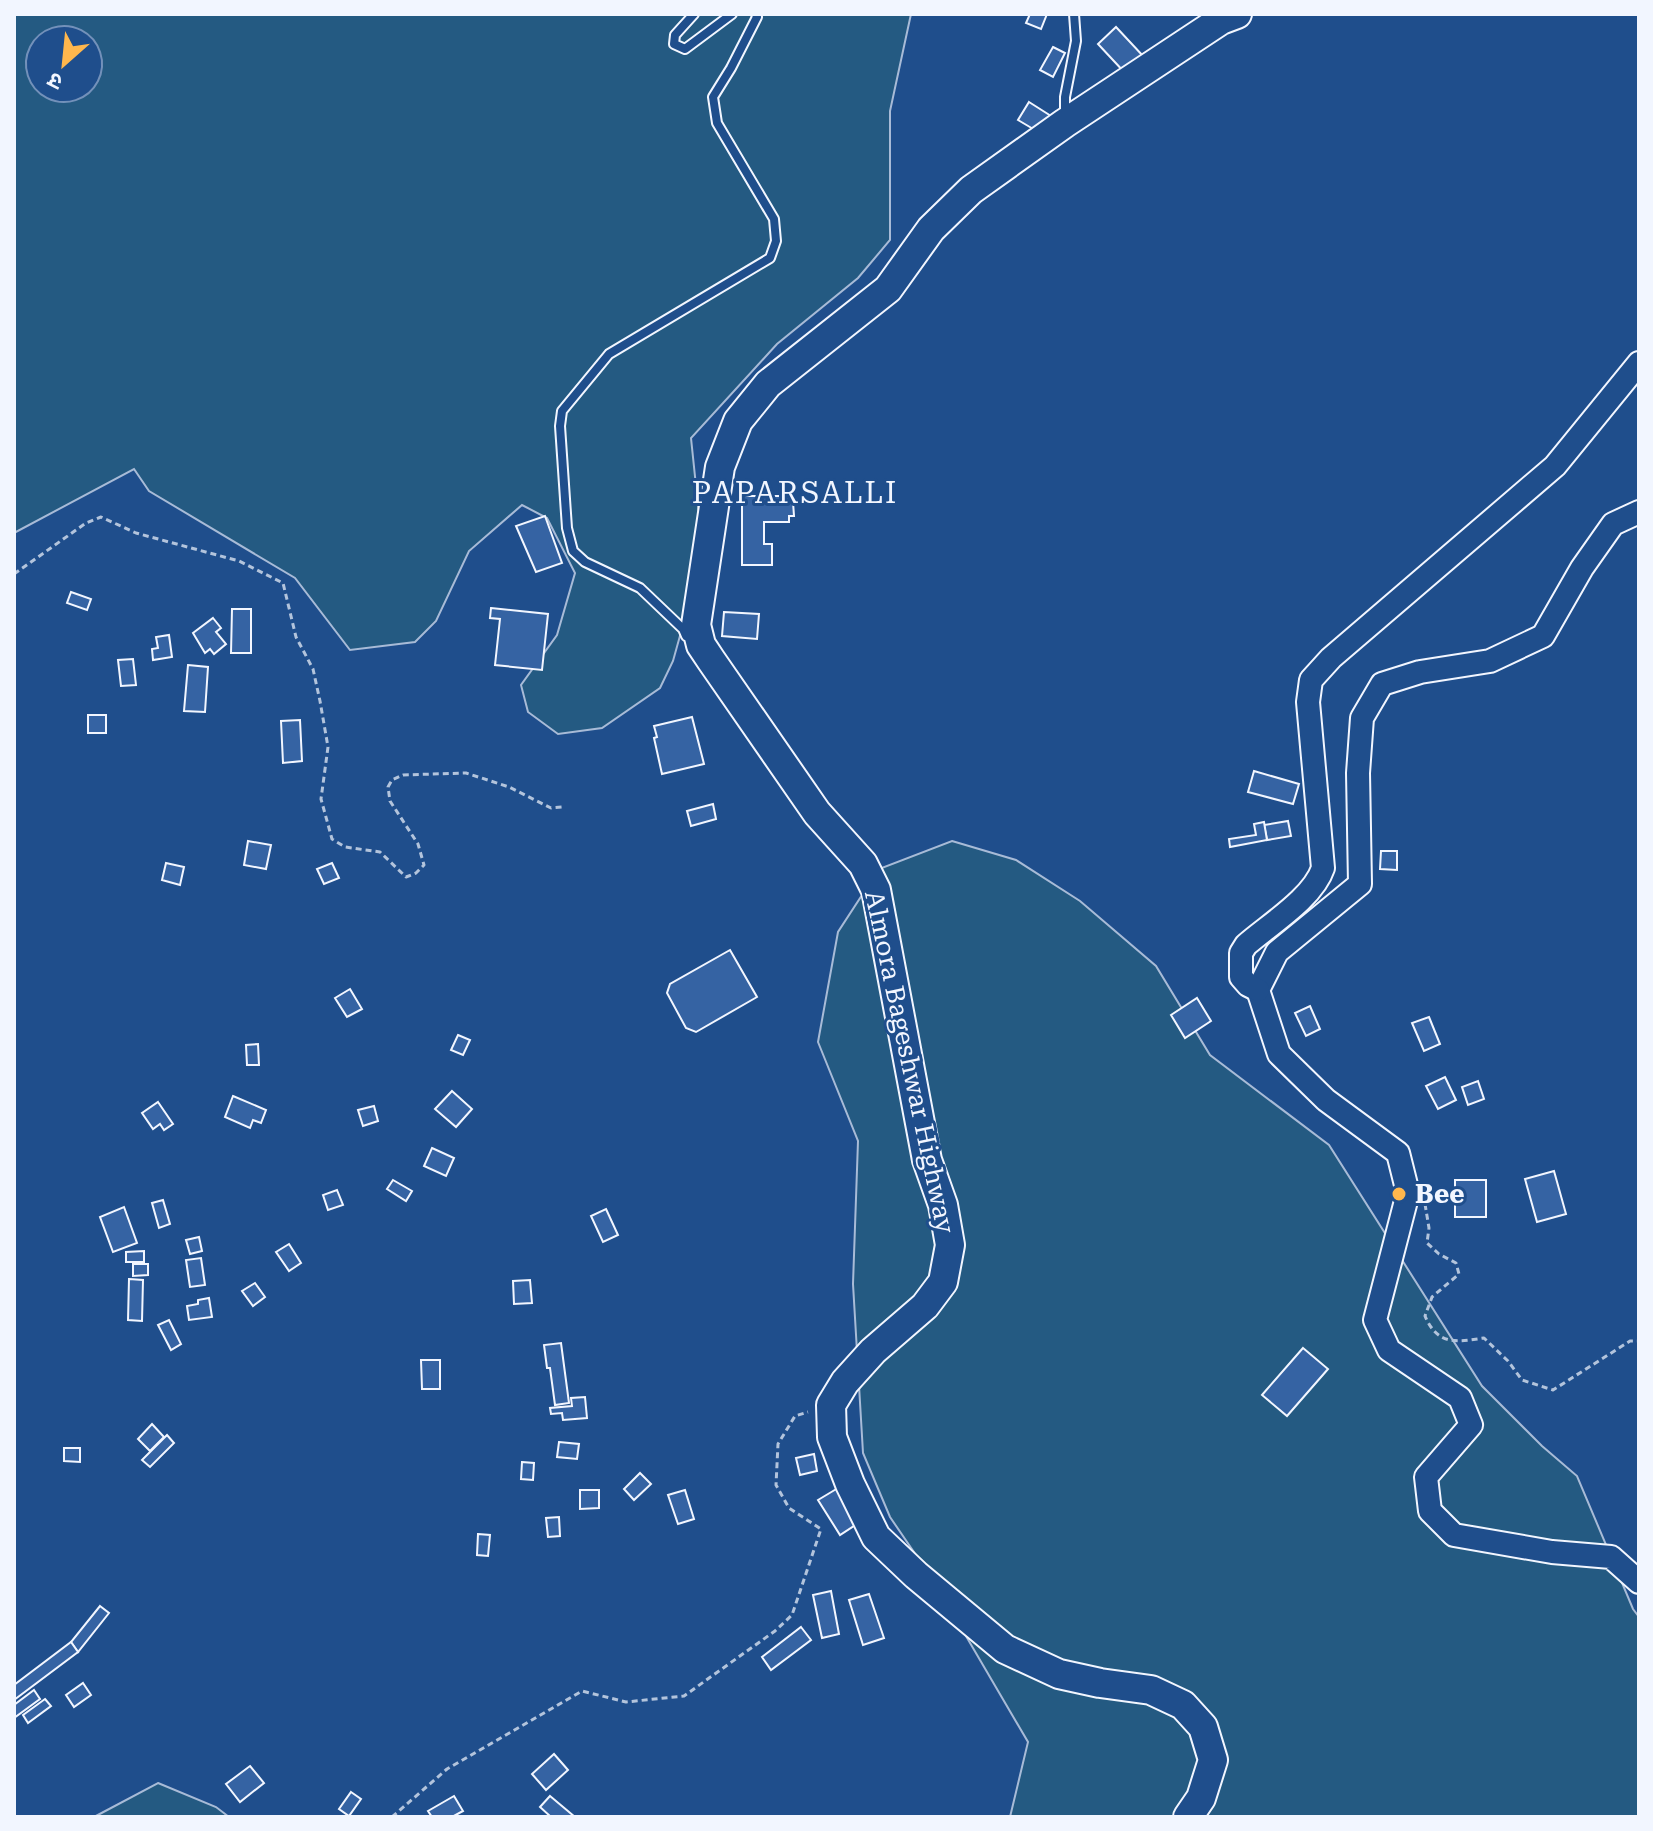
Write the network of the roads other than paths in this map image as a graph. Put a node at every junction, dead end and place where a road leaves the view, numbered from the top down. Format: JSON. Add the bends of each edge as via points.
{"nodes":[{"id":1,"x":694,"y":14,"type":"edge"},
{"id":2,"x":732,"y":14,"type":"edge"},
{"id":3,"x":756,"y":14,"type":"edge"},
{"id":4,"x":1074,"y":14,"type":"edge"},
{"id":5,"x":1237,"y":14,"type":"edge"},
{"id":6,"x":1065,"y":123,"type":"junction"},
{"id":7,"x":1639,"y":363,"type":"edge"},
{"id":8,"x":1639,"y":512,"type":"edge"},
{"id":9,"x":691,"y":649,"type":"dead end"},
{"id":10,"x":1258,"y":990,"type":"junction"},
{"id":11,"x":1639,"y":1582,"type":"edge"},
{"id":12,"x":1188,"y":1817,"type":"edge"}],
"edges":[{"from":1,"to":2,"type":"lane","via":[[675,35],[674,44],[685,49]]},
{"from":3,"to":9,"type":"lane","via":[[713,97],[717,123],[774,219],[776,241],[770,258],[609,354],[562,411],[560,426],[573,551],[640,588],[683,629]]},
{"from":4,"to":6,"type":"lane","via":[[1076,41]]},
{"from":5,"to":6,"type":"highway","name":"Almora Bageshwar Highway"},
{"from":6,"to":12,"type":"highway","name":"Almora Bageshwar Highway","via":[[971,190],[931,229],[888,289],[768,384],[738,421],[720,467],[696,625],[715,673],[817,813],[863,864],[876,890],[927,1160],[943,1205],[950,1245],[943,1282],[925,1306],[873,1351],[831,1405],[832,1437],[850,1484],[876,1537],[1005,1649],[1059,1674],[1151,1690],[1183,1705],[1203,1727],[1213,1760],[1201,1798]]},
{"from":7,"to":10,"type":"main road","via":[[1555,466],[1388,607],[1311,680],[1308,702],[1323,868],[1309,891],[1241,953],[1241,977]]},
{"from":8,"to":10,"type":"main road","via":[[1613,524],[1543,636],[1490,661],[1382,684],[1362,718],[1360,884],[1277,952]]},
{"from":10,"to":11,"type":"main road","via":[[1279,1054],[1326,1100],[1398,1153],[1408,1193],[1375,1320],[1389,1350],[1460,1398],[1471,1425],[1426,1477],[1430,1511],[1454,1535],[1611,1557]]}]}
